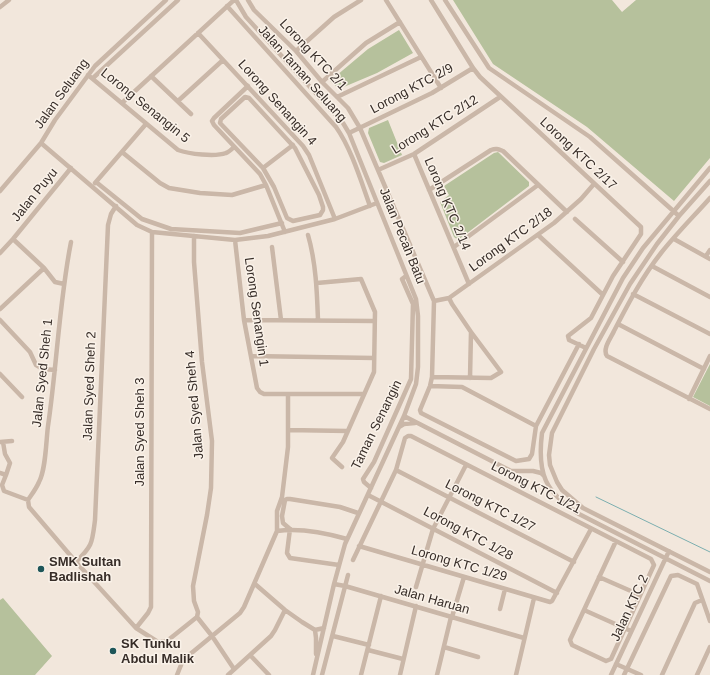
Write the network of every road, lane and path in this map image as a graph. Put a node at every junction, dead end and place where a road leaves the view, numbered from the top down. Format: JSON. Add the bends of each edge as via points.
{"nodes":[{"id":1,"x":9,"y":0,"type":"edge"},
{"id":2,"x":166,"y":0,"type":"edge"},
{"id":3,"x":178,"y":0,"type":"edge"},
{"id":4,"x":248,"y":0,"type":"edge"},
{"id":5,"x":362,"y":0,"type":"edge"},
{"id":6,"x":386,"y":0,"type":"edge"},
{"id":7,"x":431,"y":0,"type":"edge"},
{"id":8,"x":445,"y":0,"type":"edge"},
{"id":9,"x":230,"y":2,"type":"edge"},
{"id":10,"x":0,"y":7,"type":"edge"},
{"id":11,"x":400,"y":22,"type":"junction"},
{"id":12,"x":198,"y":33,"type":"junction"},
{"id":13,"x":296,"y":52,"type":"junction"},
{"id":14,"x":421,"y":57,"type":"junction"},
{"id":15,"x":224,"y":60,"type":"junction"},
{"id":16,"x":473,"y":68,"type":"junction"},
{"id":17,"x":91,"y":76,"type":"junction"},
{"id":18,"x":151,"y":76,"type":"junction"},
{"id":19,"x":322,"y":82,"type":"junction"},
{"id":20,"x":248,"y":86,"type":"junction"},
{"id":21,"x":441,"y":88,"type":"junction"},
{"id":22,"x":337,"y":97,"type":"junction"},
{"id":23,"x":500,"y":97,"type":"junction"},
{"id":24,"x":178,"y":101,"type":"junction"},
{"id":25,"x":122,"y":103,"type":"junction"},
{"id":26,"x":264,"y":104,"type":"junction"},
{"id":27,"x":259,"y":109,"type":"junction"},
{"id":28,"x":191,"y":114,"type":"dead end"},
{"id":29,"x":146,"y":124,"type":"junction"},
{"id":30,"x":360,"y":128,"type":"junction"},
{"id":31,"x":349,"y":133,"type":"junction"},
{"id":32,"x":232,"y":135,"type":"junction"},
{"id":33,"x":227,"y":139,"type":"junction"},
{"id":34,"x":41,"y":143,"type":"junction"},
{"id":35,"x":293,"y":145,"type":"junction"},
{"id":36,"x":234,"y":147,"type":"junction"},
{"id":37,"x":122,"y":152,"type":"junction"},
{"id":38,"x":414,"y":154,"type":"junction"},
{"id":39,"x":71,"y":168,"type":"junction"},
{"id":40,"x":263,"y":168,"type":"junction"},
{"id":41,"x":710,"y":168,"type":"edge"},
{"id":42,"x":378,"y":170,"type":"junction"},
{"id":43,"x":710,"y":181,"type":"edge"},
{"id":44,"x":96,"y":182,"type":"junction"},
{"id":45,"x":594,"y":184,"type":"junction"},
{"id":46,"x":266,"y":185,"type":"junction"},
{"id":47,"x":538,"y":185,"type":"junction"},
{"id":48,"x":92,"y":186,"type":"junction"},
{"id":49,"x":429,"y":190,"type":"junction"},
{"id":50,"x":0,"y":191,"type":"edge"},
{"id":51,"x":324,"y":192,"type":"junction"},
{"id":52,"x":319,"y":195,"type":"junction"},
{"id":53,"x":710,"y":198,"type":"edge"},
{"id":54,"x":377,"y":203,"type":"junction"},
{"id":55,"x":116,"y":206,"type":"junction"},
{"id":56,"x":282,"y":206,"type":"junction"},
{"id":57,"x":370,"y":206,"type":"junction"},
{"id":58,"x":276,"y":209,"type":"junction"},
{"id":59,"x":567,"y":212,"type":"junction"},
{"id":60,"x":672,"y":212,"type":"junction"},
{"id":61,"x":679,"y":216,"type":"junction"},
{"id":62,"x":335,"y":219,"type":"junction"},
{"id":63,"x":575,"y":220,"type":"dead end"},
{"id":64,"x":282,"y":223,"type":"junction"},
{"id":65,"x":152,"y":232,"type":"junction"},
{"id":66,"x":285,"y":232,"type":"junction"},
{"id":67,"x":538,"y":234,"type":"junction"},
{"id":68,"x":308,"y":235,"type":"dead end"},
{"id":69,"x":194,"y":236,"type":"junction"},
{"id":70,"x":13,"y":239,"type":"junction"},
{"id":71,"x":674,"y":239,"type":"junction"},
{"id":72,"x":235,"y":240,"type":"junction"},
{"id":73,"x":71,"y":242,"type":"dead end"},
{"id":74,"x":272,"y":247,"type":"dead end"},
{"id":75,"x":454,"y":247,"type":"junction"},
{"id":76,"x":710,"y":250,"type":"edge"},
{"id":77,"x":0,"y":253,"type":"edge"},
{"id":78,"x":708,"y":257,"type":"edge"},
{"id":79,"x":623,"y":262,"type":"junction"},
{"id":80,"x":652,"y":266,"type":"junction"},
{"id":81,"x":44,"y":268,"type":"junction"},
{"id":82,"x":406,"y":276,"type":"junction"},
{"id":83,"x":317,"y":283,"type":"junction"},
{"id":84,"x":64,"y":284,"type":"junction"},
{"id":85,"x":469,"y":284,"type":"junction"},
{"id":86,"x":633,"y":294,"type":"junction"},
{"id":87,"x":603,"y":295,"type":"junction"},
{"id":88,"x":710,"y":297,"type":"edge"},
{"id":89,"x":449,"y":298,"type":"junction"},
{"id":90,"x":434,"y":301,"type":"junction"},
{"id":91,"x":0,"y":309,"type":"edge"},
{"id":92,"x":0,"y":320,"type":"edge"},
{"id":93,"x":244,"y":320,"type":"junction"},
{"id":94,"x":281,"y":320,"type":"junction"},
{"id":95,"x":318,"y":320,"type":"junction"},
{"id":96,"x":374,"y":321,"type":"junction"},
{"id":97,"x":618,"y":324,"type":"junction"},
{"id":98,"x":471,"y":332,"type":"junction"},
{"id":99,"x":710,"y":334,"type":"edge"},
{"id":100,"x":579,"y":344,"type":"junction"},
{"id":101,"x":586,"y":348,"type":"junction"},
{"id":102,"x":251,"y":356,"type":"junction"},
{"id":103,"x":710,"y":356,"type":"edge"},
{"id":104,"x":374,"y":358,"type":"junction"},
{"id":105,"x":704,"y":368,"type":"junction"},
{"id":106,"x":54,"y":370,"type":"junction"},
{"id":107,"x":432,"y":377,"type":"junction"},
{"id":108,"x":1,"y":378,"type":"edge"},
{"id":109,"x":470,"y":378,"type":"junction"},
{"id":110,"x":430,"y":386,"type":"junction"},
{"id":111,"x":288,"y":394,"type":"junction"},
{"id":112,"x":364,"y":394,"type":"junction"},
{"id":113,"x":22,"y":397,"type":"dead end"},
{"id":114,"x":689,"y":398,"type":"junction"},
{"id":115,"x":710,"y":409,"type":"edge"},
{"id":116,"x":404,"y":416,"type":"junction"},
{"id":117,"x":416,"y":422,"type":"junction"},
{"id":118,"x":536,"y":426,"type":"junction"},
{"id":119,"x":398,"y":428,"type":"junction"},
{"id":120,"x":288,"y":430,"type":"junction"},
{"id":121,"x":347,"y":431,"type":"junction"},
{"id":122,"x":12,"y":441,"type":"dead end"},
{"id":123,"x":2,"y":442,"type":"edge"},
{"id":124,"x":541,"y":463,"type":"junction"},
{"id":125,"x":466,"y":465,"type":"junction"},
{"id":126,"x":342,"y":467,"type":"dead end"},
{"id":127,"x":396,"y":470,"type":"junction"},
{"id":128,"x":533,"y":471,"type":"junction"},
{"id":129,"x":0,"y":473,"type":"edge"},
{"id":130,"x":6,"y":475,"type":"junction"},
{"id":131,"x":545,"y":478,"type":"junction"},
{"id":132,"x":371,"y":488,"type":"junction"},
{"id":133,"x":368,"y":495,"type":"junction"},
{"id":134,"x":449,"y":498,"type":"junction"},
{"id":135,"x":28,"y":502,"type":"junction"},
{"id":136,"x":381,"y":502,"type":"junction"},
{"id":137,"x":358,"y":513,"type":"junction"},
{"id":138,"x":290,"y":529,"type":"junction"},
{"id":139,"x":433,"y":529,"type":"junction"},
{"id":140,"x":591,"y":529,"type":"junction"},
{"id":141,"x":277,"y":531,"type":"junction"},
{"id":142,"x":347,"y":539,"type":"junction"},
{"id":143,"x":616,"y":541,"type":"junction"},
{"id":144,"x":359,"y":546,"type":"junction"},
{"id":145,"x":669,"y":551,"type":"junction"},
{"id":146,"x":666,"y":558,"type":"junction"},
{"id":147,"x":353,"y":560,"type":"dead end"},
{"id":148,"x":76,"y":562,"type":"junction"},
{"id":149,"x":574,"y":562,"type":"junction"},
{"id":150,"x":339,"y":565,"type":"junction"},
{"id":151,"x":422,"y":565,"type":"junction"},
{"id":152,"x":710,"y":572,"type":"edge"},
{"id":153,"x":348,"y":576,"type":"dead end"},
{"id":154,"x":464,"y":577,"type":"junction"},
{"id":155,"x":599,"y":577,"type":"junction"},
{"id":156,"x":710,"y":581,"type":"edge"},
{"id":157,"x":255,"y":584,"type":"junction"},
{"id":158,"x":334,"y":584,"type":"junction"},
{"id":159,"x":345,"y":586,"type":"junction"},
{"id":160,"x":416,"y":587,"type":"dead end"},
{"id":161,"x":505,"y":589,"type":"junction"},
{"id":162,"x":557,"y":593,"type":"junction"},
{"id":163,"x":640,"y":595,"type":"junction"},
{"id":164,"x":381,"y":596,"type":"junction"},
{"id":165,"x":534,"y":598,"type":"junction"},
{"id":166,"x":702,"y":600,"type":"junction"},
{"id":167,"x":416,"y":606,"type":"junction"},
{"id":168,"x":500,"y":608,"type":"dead end"},
{"id":169,"x":285,"y":610,"type":"junction"},
{"id":170,"x":584,"y":610,"type":"junction"},
{"id":171,"x":197,"y":617,"type":"junction"},
{"id":172,"x":451,"y":617,"type":"junction"},
{"id":173,"x":710,"y":621,"type":"edge"},
{"id":174,"x":136,"y":628,"type":"junction"},
{"id":175,"x":324,"y":628,"type":"junction"},
{"id":176,"x":625,"y":628,"type":"junction"},
{"id":177,"x":315,"y":630,"type":"junction"},
{"id":178,"x":632,"y":631,"type":"junction"},
{"id":179,"x":212,"y":636,"type":"junction"},
{"id":180,"x":333,"y":636,"type":"junction"},
{"id":181,"x":524,"y":638,"type":"junction"},
{"id":182,"x":368,"y":647,"type":"junction"},
{"id":183,"x":444,"y":647,"type":"junction"},
{"id":184,"x":710,"y":647,"type":"edge"},
{"id":185,"x":250,"y":655,"type":"junction"},
{"id":186,"x":478,"y":657,"type":"dead end"},
{"id":187,"x":403,"y":659,"type":"junction"},
{"id":188,"x":616,"y":664,"type":"junction"},
{"id":189,"x":316,"y":667,"type":"junction"},
{"id":190,"x":234,"y":669,"type":"junction"},
{"id":191,"x":627,"y":669,"type":"junction"},
{"id":192,"x":177,"y":675,"type":"edge"},
{"id":193,"x":228,"y":675,"type":"edge"},
{"id":194,"x":269,"y":675,"type":"edge"},
{"id":195,"x":313,"y":675,"type":"edge"},
{"id":196,"x":322,"y":675,"type":"edge"},
{"id":197,"x":361,"y":675,"type":"edge"},
{"id":198,"x":400,"y":675,"type":"edge"},
{"id":199,"x":437,"y":675,"type":"edge"},
{"id":200,"x":516,"y":675,"type":"edge"},
{"id":201,"x":611,"y":675,"type":"edge"},
{"id":202,"x":624,"y":675,"type":"edge"},
{"id":203,"x":641,"y":675,"type":"edge"},
{"id":204,"x":662,"y":675,"type":"edge"},
{"id":205,"x":697,"y":675,"type":"edge"}],
"edges":[{"from":1,"to":10,"type":"street"},
{"from":2,"to":17,"type":"street","name":"Jalan Seluang","via":[[95,66]]},
{"from":3,"to":17,"type":"street"},
{"from":4,"to":13,"type":"street","name":"Lorong KTC 2/1"},
{"from":5,"to":13,"type":"street","via":[[334,16]]},
{"from":6,"to":11,"type":"street"},
{"from":7,"to":16,"type":"street","name":"Lorong KTC 2/17"},
{"from":8,"to":60,"type":"street","via":[[488,68],[590,137]]},
{"from":9,"to":12,"type":"street"},
{"from":9,"to":31,"type":"street","name":"Jalan Pecah Batu","via":[[337,115]]},
{"from":9,"to":57,"type":"street","name":"Jalan Taman Seluang","via":[[338,130]]},
{"from":11,"to":14,"type":"street"},
{"from":11,"to":19,"type":"street","via":[[366,43]]},
{"from":12,"to":15,"type":"street","name":"Lorong Senangin 4"},
{"from":12,"to":18,"type":"street"},
{"from":13,"to":19,"type":"street","name":"Lorong KTC 2/1"},
{"from":14,"to":21,"type":"street"},
{"from":14,"to":22,"type":"street"},
{"from":15,"to":20,"type":"street","name":"Lorong Senangin 4"},
{"from":15,"to":24,"type":"street"},
{"from":16,"to":21,"type":"street","name":"Lorong KTC 2/9"},
{"from":16,"to":23,"type":"street","name":"Lorong KTC 2/17"},
{"from":17,"to":25,"type":"street","name":"Lorong Senangin 5"},
{"from":17,"to":34,"type":"street","name":"Jalan Seluang","via":[[55,120]]},
{"from":18,"to":24,"type":"street"},
{"from":18,"to":25,"type":"street"},
{"from":19,"to":22,"type":"street","name":"Lorong KTC 2/1"},
{"from":20,"to":26,"type":"street","name":"Lorong Senangin 4"},
{"from":20,"to":33,"type":"street","via":[[212,121]]},
{"from":21,"to":30,"type":"street","name":"Lorong KTC 2/9"},
{"from":22,"to":30,"type":"street","name":"Lorong KTC 2/1","via":[[348,108]]},
{"from":23,"to":38,"type":"street","name":"Lorong KTC 2/12"},
{"from":23,"to":45,"type":"street","name":"Lorong KTC 2/17"},
{"from":24,"to":28,"type":"street"},
{"from":25,"to":29,"type":"street","name":"Lorong Senangin 5"},
{"from":26,"to":27,"type":"street"},
{"from":26,"to":51,"type":"street","name":"Lorong Senangin 4","via":[[303,146]]},
{"from":27,"to":32,"type":"street","via":[[245,97],[220,120]]},
{"from":27,"to":35,"type":"street"},
{"from":29,"to":36,"type":"street","name":"Lorong Senangin 5","via":[[178,150],[186,153],[226,153]]},
{"from":29,"to":37,"type":"street"},
{"from":30,"to":31,"type":"street","name":"Lorong KTC 2/9"},
{"from":30,"to":42,"type":"street"},
{"from":31,"to":54,"type":"street","name":"Jalan Pecah Batu"},
{"from":32,"to":33,"type":"street"},
{"from":32,"to":40,"type":"street"},
{"from":33,"to":36,"type":"street"},
{"from":34,"to":39,"type":"street"},
{"from":34,"to":50,"type":"street","name":"Jalan Seluang"},
{"from":35,"to":40,"type":"street"},
{"from":35,"to":52,"type":"street"},
{"from":36,"to":46,"type":"street","via":[[260,174]]},
{"from":37,"to":44,"type":"street"},
{"from":37,"to":46,"type":"street","via":[[160,184],[169,188],[232,195]]},
{"from":38,"to":42,"type":"street","name":"Lorong KTC 2/12"},
{"from":38,"to":49,"type":"street","name":"Lorong KTC 2/14"},
{"from":39,"to":48,"type":"street"},
{"from":39,"to":70,"type":"street","name":"Jalan Puyu"},
{"from":40,"to":56,"type":"street"},
{"from":41,"to":60,"type":"street"},
{"from":42,"to":90,"type":"street"},
{"from":43,"to":61,"type":"street"},
{"from":44,"to":48,"type":"street"},
{"from":44,"to":64,"type":"street","via":[[142,219],[171,229],[240,233]]},
{"from":45,"to":59,"type":"street","name":"Lorong KTC 2/18"},
{"from":45,"to":79,"type":"street","name":"Lorong KTC 2/17","via":[[640,227],[642,234]]},
{"from":46,"to":58,"type":"street"},
{"from":47,"to":49,"type":"street","via":[[503,151],[495,148]]},
{"from":47,"to":59,"type":"street"},
{"from":47,"to":75,"type":"street"},
{"from":48,"to":55,"type":"street"},
{"from":49,"to":75,"type":"street","name":"Lorong KTC 2/14"},
{"from":51,"to":52,"type":"street"},
{"from":51,"to":62,"type":"street","name":"Lorong Senangin 4"},
{"from":52,"to":56,"type":"street","via":[[323,210],[320,215],[293,221],[287,218]]},
{"from":53,"to":71,"type":"street"},
{"from":54,"to":57,"type":"street"},
{"from":54,"to":82,"type":"street","name":"Jalan Pecah Batu"},
{"from":55,"to":65,"type":"street","via":[[137,225]]},
{"from":55,"to":148,"type":"street","name":"Jalan Syed Sheh 2","via":[[108,225],[93,540],[89,549]]},
{"from":56,"to":58,"type":"street"},
{"from":57,"to":62,"type":"street"},
{"from":58,"to":64,"type":"street"},
{"from":59,"to":67,"type":"street","name":"Lorong KTC 2/18"},
{"from":60,"to":61,"type":"street"},
{"from":60,"to":101,"type":"street","via":[[623,278]]},
{"from":61,"to":145,"type":"street","via":[[630,284],[594,349],[552,433],[548,455],[552,473],[562,490],[572,500]]},
{"from":62,"to":66,"type":"street"},
{"from":63,"to":79,"type":"street"},
{"from":64,"to":66,"type":"street"},
{"from":65,"to":69,"type":"street"},
{"from":65,"to":174,"type":"street","name":"Jalan Syed Sheh 3","via":[[151,607]]},
{"from":66,"to":72,"type":"street"},
{"from":67,"to":85,"type":"street","name":"Lorong KTC 2/18"},
{"from":67,"to":87,"type":"street"},
{"from":68,"to":83,"type":"street"},
{"from":69,"to":72,"type":"street"},
{"from":69,"to":171,"type":"street","name":"Jalan Syed Sheh 4","via":[[202,362],[212,441],[211,488],[193,586]]},
{"from":70,"to":77,"type":"street","name":"Jalan Puyu"},
{"from":70,"to":81,"type":"street"},
{"from":71,"to":78,"type":"street"},
{"from":71,"to":80,"type":"street"},
{"from":72,"to":93,"type":"street","name":"Lorong Senangin 1"},
{"from":73,"to":84,"type":"street","name":"Jalan Syed Sheh 1"},
{"from":74,"to":94,"type":"street"},
{"from":75,"to":85,"type":"street","name":"Lorong KTC 2/14"},
{"from":76,"to":78,"type":"street"},
{"from":79,"to":87,"type":"street"},
{"from":80,"to":86,"type":"street"},
{"from":80,"to":88,"type":"street"},
{"from":81,"to":84,"type":"street","via":[[56,282]]},
{"from":81,"to":91,"type":"street"},
{"from":82,"to":116,"type":"street","name":"Jalan Pecah Batu","via":[[418,309],[418,367],[416,384]]},
{"from":82,"to":132,"type":"street","name":"Taman Senangin","via":[[402,279],[413,307],[411,379],[374,462],[363,479]]},
{"from":83,"to":95,"type":"street"},
{"from":83,"to":96,"type":"street","via":[[361,279],[374,312]]},
{"from":84,"to":106,"type":"street","name":"Jalan Syed Sheh 1"},
{"from":85,"to":89,"type":"street","name":"Lorong KTC 2/18"},
{"from":86,"to":97,"type":"street"},
{"from":86,"to":99,"type":"street"},
{"from":87,"to":100,"type":"street","via":[[591,318],[568,336],[569,340]]},
{"from":89,"to":90,"type":"street","name":"Lorong KTC 2/18"},
{"from":89,"to":98,"type":"street"},
{"from":90,"to":107,"type":"street"},
{"from":92,"to":106,"type":"street","via":[[30,352],[39,367]]},
{"from":93,"to":94,"type":"street"},
{"from":93,"to":102,"type":"street","name":"Lorong Senangin 1"},
{"from":94,"to":95,"type":"street"},
{"from":95,"to":96,"type":"street"},
{"from":96,"to":104,"type":"street"},
{"from":97,"to":105,"type":"street"},
{"from":97,"to":114,"type":"street","via":[[605,350],[607,356]]},
{"from":98,"to":109,"type":"street"},
{"from":98,"to":109,"type":"street","via":[[501,372],[491,378]]},
{"from":100,"to":101,"type":"street"},
{"from":100,"to":118,"type":"street"},
{"from":101,"to":124,"type":"street","via":[[542,433]]},
{"from":102,"to":104,"type":"street"},
{"from":102,"to":111,"type":"street","name":"Lorong Senangin 1","via":[[260,392]]},
{"from":103,"to":105,"type":"street"},
{"from":104,"to":112,"type":"street","via":[[374,372]]},
{"from":105,"to":114,"type":"street"},
{"from":106,"to":135,"type":"street","name":"Jalan Syed Sheh 1","via":[[44,464],[40,482]]},
{"from":107,"to":109,"type":"street"},
{"from":107,"to":110,"type":"street"},
{"from":108,"to":113,"type":"street"},
{"from":110,"to":118,"type":"street","via":[[462,387]]},
{"from":110,"to":118,"type":"street","via":[[421,413],[516,461],[529,459],[532,454]]},
{"from":111,"to":112,"type":"street"},
{"from":111,"to":120,"type":"street"},
{"from":112,"to":121,"type":"street"},
{"from":114,"to":115,"type":"street"},
{"from":116,"to":117,"type":"street"},
{"from":116,"to":119,"type":"street","name":"Jalan Pecah Batu"},
{"from":117,"to":119,"type":"street"},
{"from":117,"to":128,"type":"street","via":[[511,471]]},
{"from":119,"to":132,"type":"street","name":"Jalan Pecah Batu"},
{"from":120,"to":121,"type":"street"},
{"from":120,"to":141,"type":"street","via":[[282,497],[277,511]]},
{"from":121,"to":126,"type":"street","via":[[332,458]]},
{"from":122,"to":123,"type":"street"},
{"from":123,"to":130,"type":"street","via":[[10,463]]},
{"from":124,"to":128,"type":"street"},
{"from":124,"to":131,"type":"street"},
{"from":125,"to":127,"type":"street","name":"Lorong KTC 1/21","via":[[408,436],[405,438]]},
{"from":125,"to":134,"type":"street"},
{"from":125,"to":140,"type":"street","name":"Lorong KTC 1/21"},
{"from":127,"to":134,"type":"street","name":"Lorong KTC 1/27"},
{"from":127,"to":136,"type":"street","name":"Lorong KTC 1/21"},
{"from":128,"to":131,"type":"street","via":[[541,473]]},
{"from":129,"to":130,"type":"street"},
{"from":130,"to":135,"type":"street","via":[[2,485],[4,491]]},
{"from":131,"to":146,"type":"street","via":[[552,491],[564,504]]},
{"from":132,"to":133,"type":"street","name":"Jalan Pecah Batu"},
{"from":133,"to":136,"type":"street","name":"Lorong KTC 1/28"},
{"from":133,"to":137,"type":"street","name":"Jalan Pecah Batu"},
{"from":134,"to":139,"type":"street"},
{"from":134,"to":149,"type":"street","name":"Lorong KTC 1/27"},
{"from":135,"to":148,"type":"street","via":[[29,507]]},
{"from":136,"to":139,"type":"street","name":"Lorong KTC 1/28"},
{"from":136,"to":144,"type":"street","name":"Lorong KTC 1/21"},
{"from":137,"to":138,"type":"street","via":[[340,507],[287,499],[282,516],[283,523]]},
{"from":137,"to":142,"type":"street","name":"Jalan Pecah Batu"},
{"from":138,"to":141,"type":"street"},
{"from":138,"to":142,"type":"street"},
{"from":138,"to":150,"type":"street","via":[[287,553],[290,558]]},
{"from":139,"to":151,"type":"street"},
{"from":139,"to":162,"type":"street","name":"Lorong KTC 1/28"},
{"from":140,"to":143,"type":"street","name":"Lorong KTC 1/21"},
{"from":140,"to":149,"type":"street"},
{"from":141,"to":157,"type":"street"},
{"from":142,"to":150,"type":"street","name":"Jalan Pecah Batu"},
{"from":143,"to":155,"type":"street"},
{"from":143,"to":163,"type":"street","name":"Lorong KTC 1/21","via":[[651,559],[654,565]]},
{"from":144,"to":147,"type":"street","name":"Lorong KTC 1/21"},
{"from":144,"to":151,"type":"street","name":"Lorong KTC 1/29"},
{"from":145,"to":146,"type":"street","name":"Jalan KTC 2"},
{"from":145,"to":152,"type":"street"},
{"from":146,"to":156,"type":"street"},
{"from":146,"to":178,"type":"street","name":"Jalan KTC 2"},
{"from":148,"to":174,"type":"street"},
{"from":149,"to":162,"type":"street"},
{"from":150,"to":158,"type":"street","name":"Jalan Pecah Batu"},
{"from":151,"to":154,"type":"street","name":"Lorong KTC 1/29"},
{"from":151,"to":160,"type":"street"},
{"from":153,"to":159,"type":"street"},
{"from":154,"to":161,"type":"street","name":"Lorong KTC 1/29"},
{"from":154,"to":172,"type":"street"},
{"from":155,"to":163,"type":"street"},
{"from":155,"to":170,"type":"street"},
{"from":157,"to":169,"type":"street"},
{"from":157,"to":179,"type":"street","via":[[240,613]]},
{"from":158,"to":159,"type":"street","name":"Jalan Haruan"},
{"from":158,"to":175,"type":"street","name":"Jalan Pecah Batu"},
{"from":159,"to":164,"type":"street","name":"Jalan Haruan"},
{"from":159,"to":180,"type":"street"},
{"from":161,"to":165,"type":"street","name":"Lorong KTC 1/29"},
{"from":161,"to":168,"type":"street"},
{"from":162,"to":165,"type":"street","name":"Lorong KTC 1/29","via":[[552,602]]},
{"from":163,"to":176,"type":"street","name":"Lorong KTC 1/21"},
{"from":164,"to":167,"type":"street","name":"Jalan Haruan"},
{"from":164,"to":182,"type":"street"},
{"from":165,"to":181,"type":"street"},
{"from":166,"to":173,"type":"street"},
{"from":166,"to":191,"type":"street","via":[[697,584],[678,575],[671,576]]},
{"from":166,"to":204,"type":"street","via":[[695,603]]},
{"from":167,"to":172,"type":"street","name":"Jalan Haruan"},
{"from":167,"to":187,"type":"street"},
{"from":169,"to":177,"type":"street"},
{"from":169,"to":185,"type":"street","via":[[276,630]]},
{"from":170,"to":176,"type":"street"},
{"from":170,"to":176,"type":"street","name":"Lorong KTC 1/21","via":[[570,640],[572,645],[592,655],[606,661],[611,659]]},
{"from":171,"to":174,"type":"street","via":[[163,643]]},
{"from":171,"to":179,"type":"street"},
{"from":172,"to":181,"type":"street","name":"Jalan Haruan"},
{"from":172,"to":183,"type":"street"},
{"from":175,"to":177,"type":"street"},
{"from":175,"to":189,"type":"street","name":"Jalan Pecah Batu"},
{"from":176,"to":178,"type":"street"},
{"from":177,"to":189,"type":"street"},
{"from":178,"to":188,"type":"street","name":"Jalan KTC 2"},
{"from":179,"to":190,"type":"street"},
{"from":179,"to":192,"type":"street","via":[[183,660]]},
{"from":180,"to":182,"type":"street"},
{"from":180,"to":196,"type":"street"},
{"from":181,"to":200,"type":"street"},
{"from":182,"to":187,"type":"street"},
{"from":182,"to":197,"type":"street"},
{"from":183,"to":186,"type":"street"},
{"from":183,"to":199,"type":"street"},
{"from":184,"to":205,"type":"street"},
{"from":185,"to":190,"type":"street"},
{"from":185,"to":194,"type":"street"},
{"from":187,"to":198,"type":"street"},
{"from":188,"to":191,"type":"street"},
{"from":188,"to":201,"type":"street","name":"Jalan KTC 2"},
{"from":189,"to":195,"type":"street","name":"Jalan Pecah Batu"},
{"from":190,"to":193,"type":"street"},
{"from":191,"to":202,"type":"street"},
{"from":191,"to":203,"type":"street"}]}
